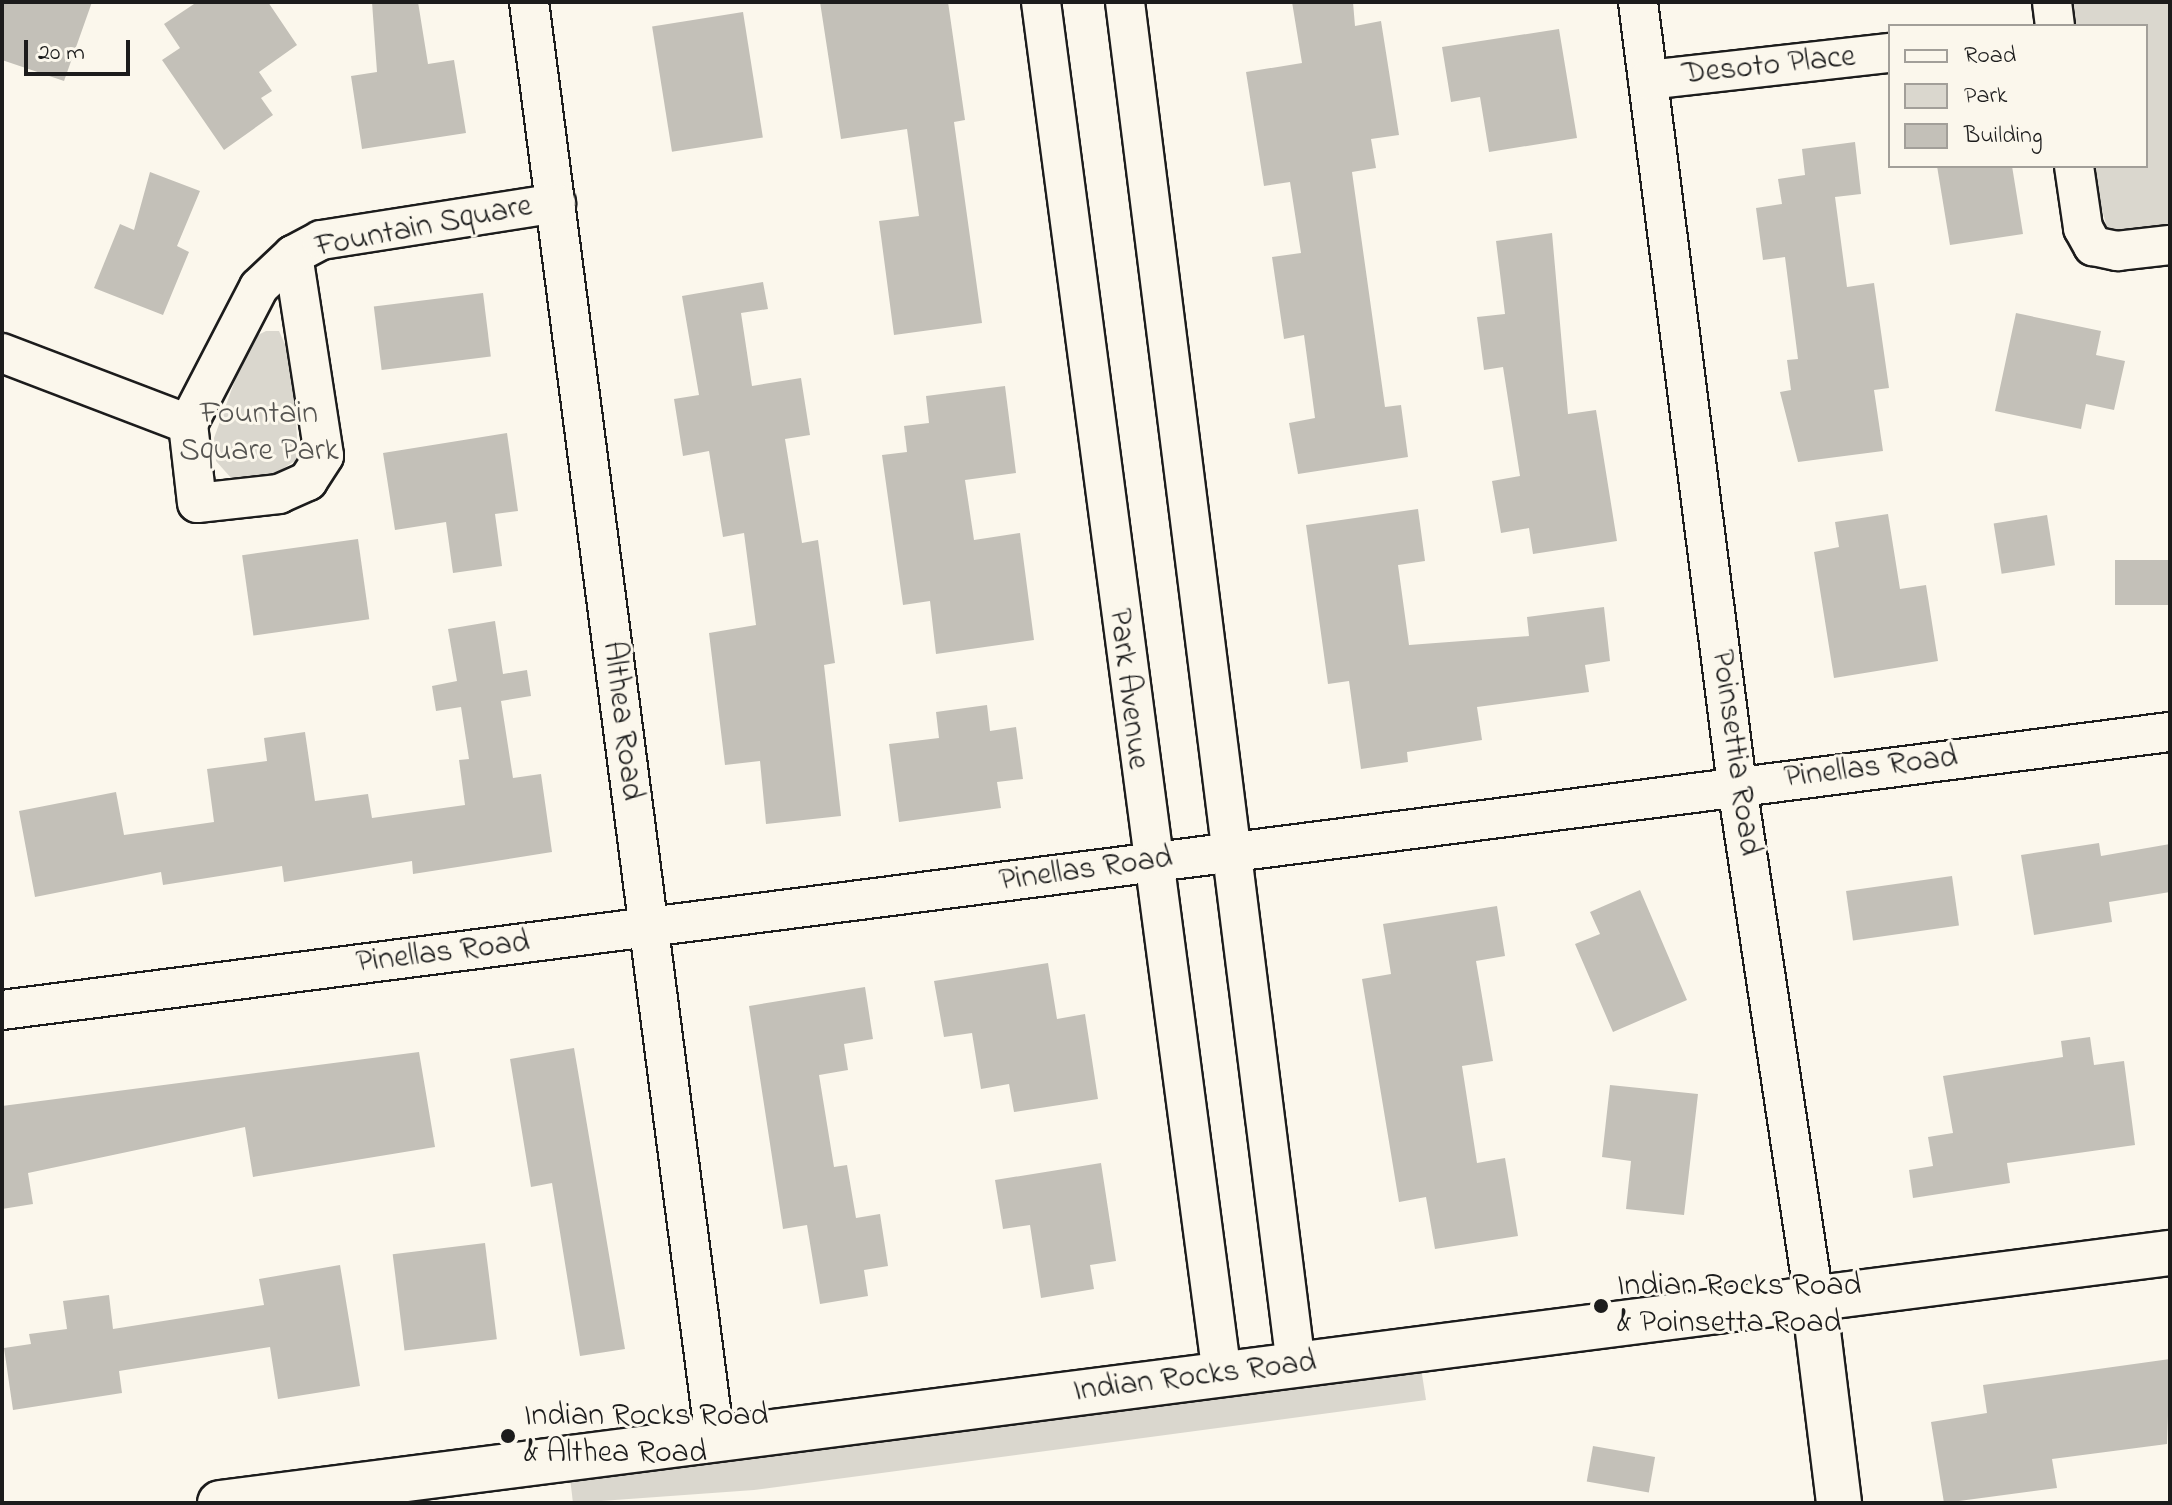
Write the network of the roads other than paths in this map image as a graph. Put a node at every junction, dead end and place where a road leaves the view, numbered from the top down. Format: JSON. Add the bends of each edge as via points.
{"nodes":[{"id":1,"x":529,"y":2,"type":"edge"},
{"id":2,"x":1041,"y":2,"type":"edge"},
{"id":3,"x":1125,"y":2,"type":"edge"},
{"id":4,"x":1638,"y":2,"type":"edge"},
{"id":5,"x":2052,"y":2,"type":"edge"},
{"id":6,"x":2055,"y":24,"type":"edge"},
{"id":7,"x":1888,"y":53,"type":"edge"},
{"id":8,"x":1648,"y":80,"type":"junction"},
{"id":9,"x":2074,"y":168,"type":"edge"},
{"id":10,"x":556,"y":203,"type":"junction"},
{"id":11,"x":2170,"y":245,"type":"edge"},
{"id":12,"x":293,"y":255,"type":"junction"},
{"id":13,"x":2,"y":353,"type":"edge"},
{"id":14,"x":188,"y":424,"type":"junction"},
{"id":15,"x":2170,"y":732,"type":"edge"},
{"id":16,"x":1737,"y":786,"type":"junction"},
{"id":17,"x":1235,"y":851,"type":"junction"},
{"id":18,"x":1149,"y":862,"type":"junction"},
{"id":19,"x":647,"y":929,"type":"junction"},
{"id":20,"x":2,"y":1010,"type":"edge"},
{"id":21,"x":2170,"y":1253,"type":"edge"},
{"id":22,"x":1814,"y":1299,"type":"junction"},
{"id":23,"x":1296,"y":1366,"type":"junction"},
{"id":24,"x":1222,"y":1375,"type":"junction"},
{"id":25,"x":715,"y":1440,"type":"junction"},
{"id":26,"x":220,"y":1503,"type":"edge"},
{"id":27,"x":1839,"y":1503,"type":"edge"}],
"edges":[{"from":1,"to":10,"type":"street","name":"Althea Road"},
{"from":2,"to":18,"type":"street","name":"Park Avenue"},
{"from":3,"to":17,"type":"street"},
{"from":4,"to":8,"type":"street","name":"Poinsettia Road"},
{"from":5,"to":6,"type":"street"},
{"from":7,"to":8,"type":"street","name":"Desoto Place"},
{"from":8,"to":16,"type":"street","name":"Poinsettia Road"},
{"from":9,"to":11,"type":"street","via":[[2083,228],[2093,246],[2117,251]]},
{"from":10,"to":12,"type":"street","name":"Fountain Square","via":[[321,240]]},
{"from":10,"to":19,"type":"street","name":"Althea Road"},
{"from":12,"to":14,"type":"street","name":"Fountain Square","via":[[259,287]]},
{"from":12,"to":14,"type":"street","via":[[324,456],[308,481],[279,494],[197,503]]},
{"from":13,"to":14,"type":"street"},
{"from":15,"to":16,"type":"street","name":"Pinellas Road"},
{"from":16,"to":17,"type":"street","name":"Pinellas Road"},
{"from":16,"to":22,"type":"street","name":"Poinsettia Road"},
{"from":17,"to":18,"type":"street","name":"Pinellas Road"},
{"from":17,"to":23,"type":"street"},
{"from":18,"to":19,"type":"street","name":"Pinellas Road"},
{"from":18,"to":24,"type":"street","name":"Park Avenue"},
{"from":19,"to":20,"type":"street","name":"Pinellas Road"},
{"from":19,"to":25,"type":"street","name":"Althea Road"},
{"from":21,"to":22,"type":"street","name":"Indian Rocks Road"},
{"from":22,"to":23,"type":"street","name":"Indian Rocks Road"},
{"from":22,"to":27,"type":"street","name":"Poinsettia Road"},
{"from":23,"to":24,"type":"street","name":"Indian Rocks Road"},
{"from":24,"to":25,"type":"street","name":"Indian Rocks Road"},
{"from":25,"to":26,"type":"street","name":"Indian Rocks Road"}]}
